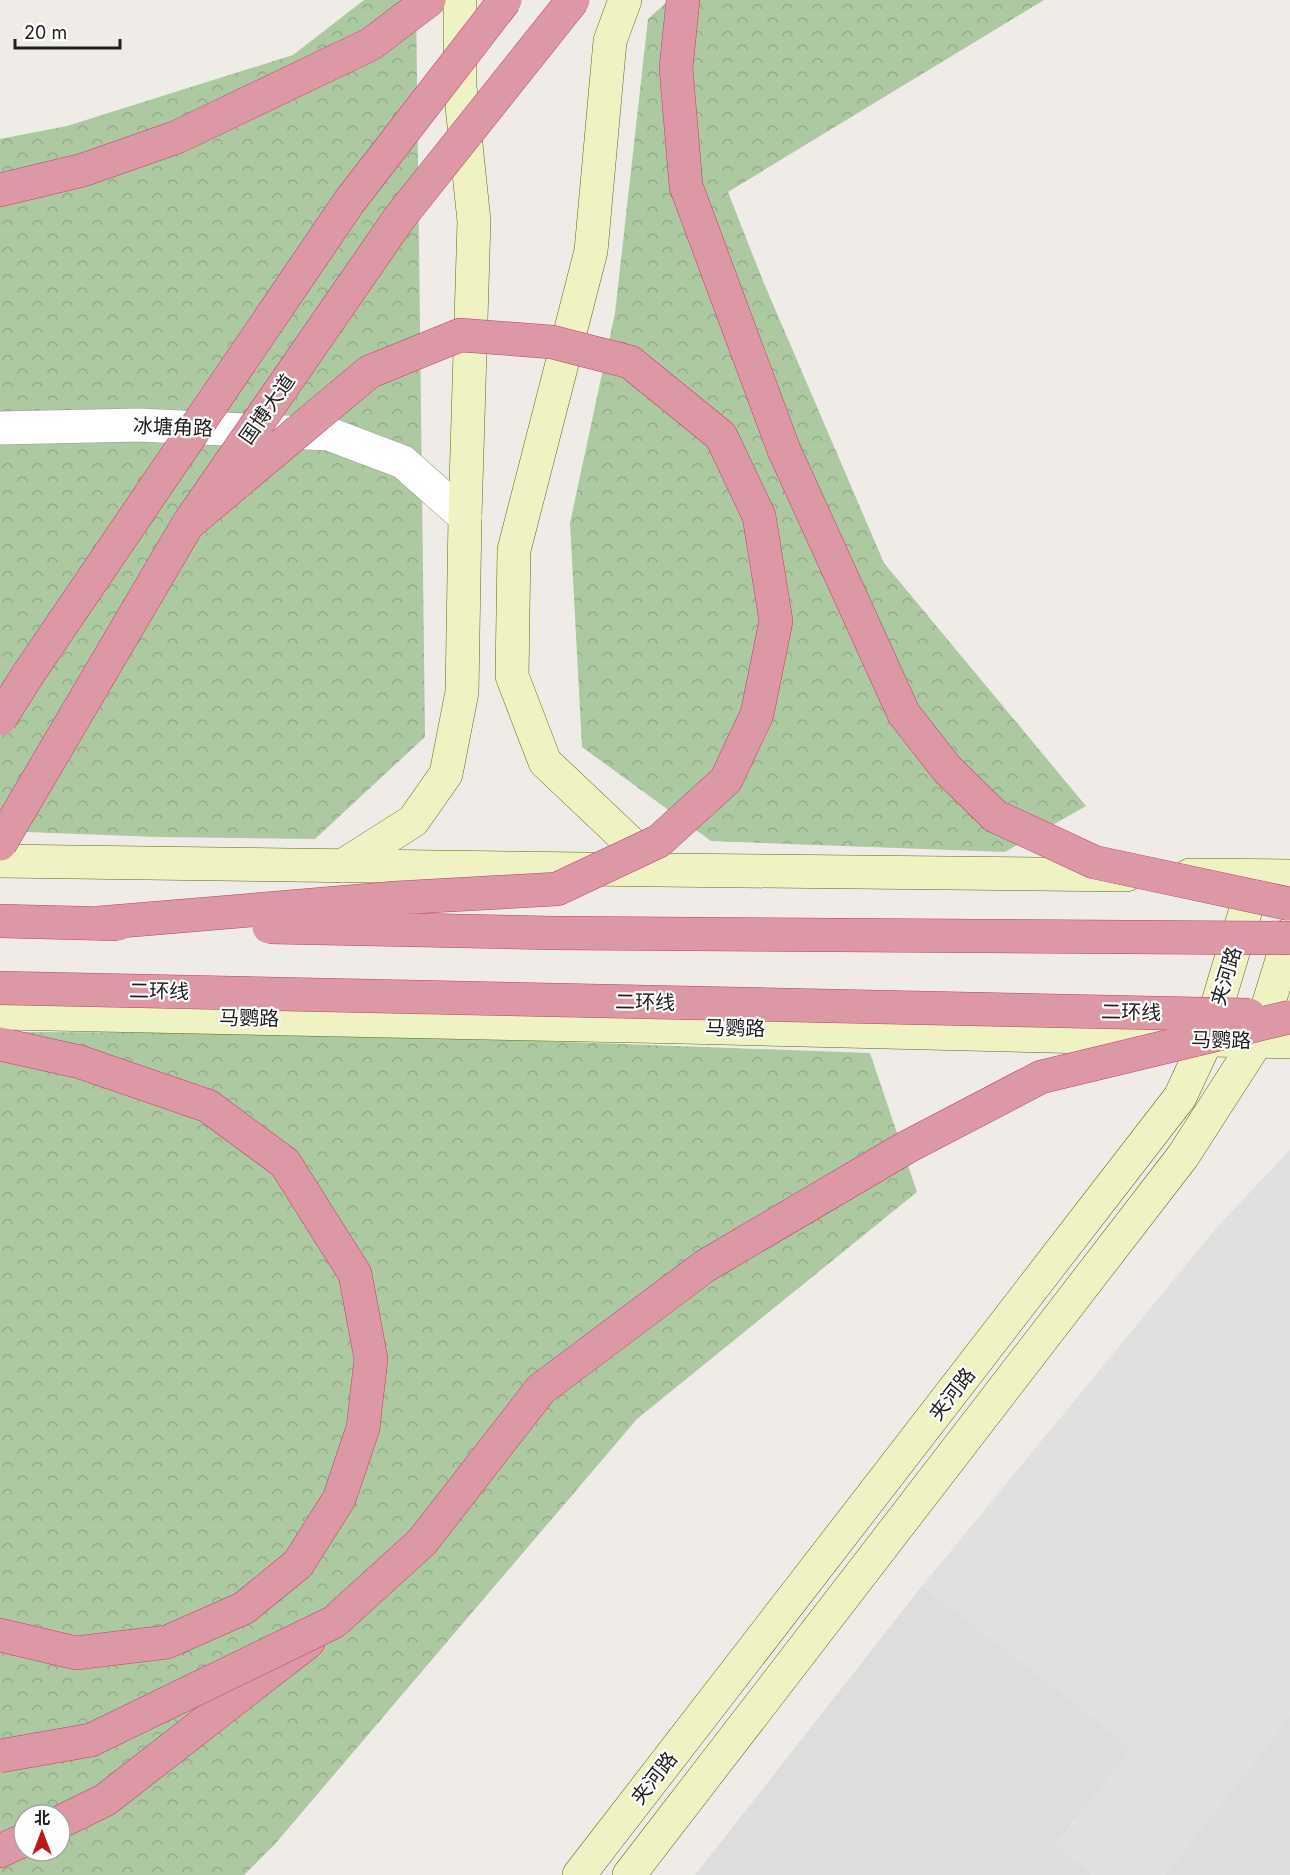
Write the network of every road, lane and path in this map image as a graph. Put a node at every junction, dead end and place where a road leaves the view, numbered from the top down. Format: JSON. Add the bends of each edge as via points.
{"nodes":[{"id":1,"x":429,"y":0,"type":"edge"},
{"id":2,"x":460,"y":0,"type":"edge"},
{"id":3,"x":505,"y":0,"type":"edge"},
{"id":4,"x":573,"y":0,"type":"edge"},
{"id":5,"x":625,"y":0,"type":"edge"},
{"id":6,"x":683,"y":0,"type":"edge"},
{"id":7,"x":0,"y":190,"type":"edge"},
{"id":8,"x":0,"y":428,"type":"edge"},
{"id":9,"x":465,"y":517,"type":"junction"},
{"id":10,"x":188,"y":524,"type":"junction"},
{"id":11,"x":0,"y":719,"type":"edge"},
{"id":12,"x":0,"y":844,"type":"edge"},
{"id":13,"x":0,"y":861,"type":"edge"},
{"id":14,"x":342,"y":866,"type":"junction"},
{"id":15,"x":659,"y":870,"type":"junction"},
{"id":16,"x":1256,"y":876,"type":"junction"},
{"id":17,"x":1290,"y":876,"type":"edge"},
{"id":18,"x":1290,"y":904,"type":"edge"},
{"id":19,"x":0,"y":921,"type":"edge"},
{"id":20,"x":98,"y":923,"type":"junction"},
{"id":21,"x":1290,"y":936,"type":"edge"},
{"id":22,"x":0,"y":988,"type":"edge"},
{"id":23,"x":0,"y":1013,"type":"edge"},
{"id":24,"x":1290,"y":1016,"type":"edge"},
{"id":25,"x":1207,"y":1039,"type":"junction"},
{"id":26,"x":1257,"y":1041,"type":"junction"},
{"id":27,"x":1290,"y":1042,"type":"edge"},
{"id":28,"x":0,"y":1044,"type":"edge"},
{"id":29,"x":334,"y":1622,"type":"junction"},
{"id":30,"x":0,"y":1635,"type":"edge"},
{"id":31,"x":0,"y":1756,"type":"edge"},
{"id":32,"x":72,"y":1816,"type":"edge"},
{"id":33,"x":579,"y":1875,"type":"edge"},
{"id":34,"x":629,"y":1875,"type":"edge"}],
"edges":[{"from":1,"to":7,"type":"highway","via":[[371,44],[177,137],[83,170]]},
{"from":2,"to":9,"type":"street","via":[[460,87],[474,221]]},
{"from":3,"to":11,"type":"highway","bridge":true,"via":[[349,202]]},
{"from":4,"to":10,"type":"highway","name":"国博大道","bridge":true,"via":[[400,217]]},
{"from":5,"to":15,"type":"street","via":[[610,41],[591,251],[514,550],[512,676],[545,762]]},
{"from":6,"to":18,"type":"highway","bridge":true,"via":[[676,68],[686,186],[784,450],[904,714],[947,770],[996,816],[1094,862]]},
{"from":8,"to":9,"type":"street","name":"冰塘角路","via":[[139,425],[329,435],[403,462]]},
{"from":9,"to":14,"type":"street","via":[[462,692],[446,774],[413,820]]},
{"from":10,"to":12,"type":"highway","name":"国博大道","bridge":true},
{"from":10,"to":20,"type":"highway","bridge":true,"via":[[369,372],[460,335],[552,342],[630,362],[721,436],[759,516],[776,621],[757,714],[726,780],[659,842],[557,889],[394,898]]},
{"from":13,"to":14,"type":"street"},
{"from":14,"to":15,"type":"street"},
{"from":15,"to":16,"type":"street"},
{"from":16,"to":17,"type":"street"},
{"from":16,"to":25,"type":"street","name":"夹河路"},
{"from":19,"to":20,"type":"highway","bridge":true},
{"from":20,"to":21,"type":"highway","bridge":true,"via":[[566,933]]},
{"from":21,"to":26,"type":"street","name":"夹河路"},
{"from":22,"to":24,"type":"highway","name":"二环线","bridge":true},
{"from":23,"to":25,"type":"street","name":"马鹦路"},
{"from":24,"to":29,"type":"highway","bridge":true,"via":[[1041,1077],[907,1147],[705,1266],[541,1389],[422,1542]]},
{"from":25,"to":26,"type":"street","name":"马鹦路"},
{"from":25,"to":33,"type":"street","name":"夹河路","via":[[1180,1097],[1118,1180]]},
{"from":26,"to":27,"type":"street","name":"马鹦路"},
{"from":26,"to":34,"type":"street","name":"夹河路","via":[[1184,1155]]},
{"from":28,"to":30,"type":"highway","via":[[80,1062],[208,1106],[285,1163],[355,1274],[371,1359],[363,1428],[339,1499],[298,1564],[244,1608],[167,1642],[76,1653]]},
{"from":29,"to":31,"type":"highway","bridge":true,"via":[[90,1740]]},
{"from":29,"to":32,"type":"highway","bridge":true,"via":[[105,1800]]}]}
